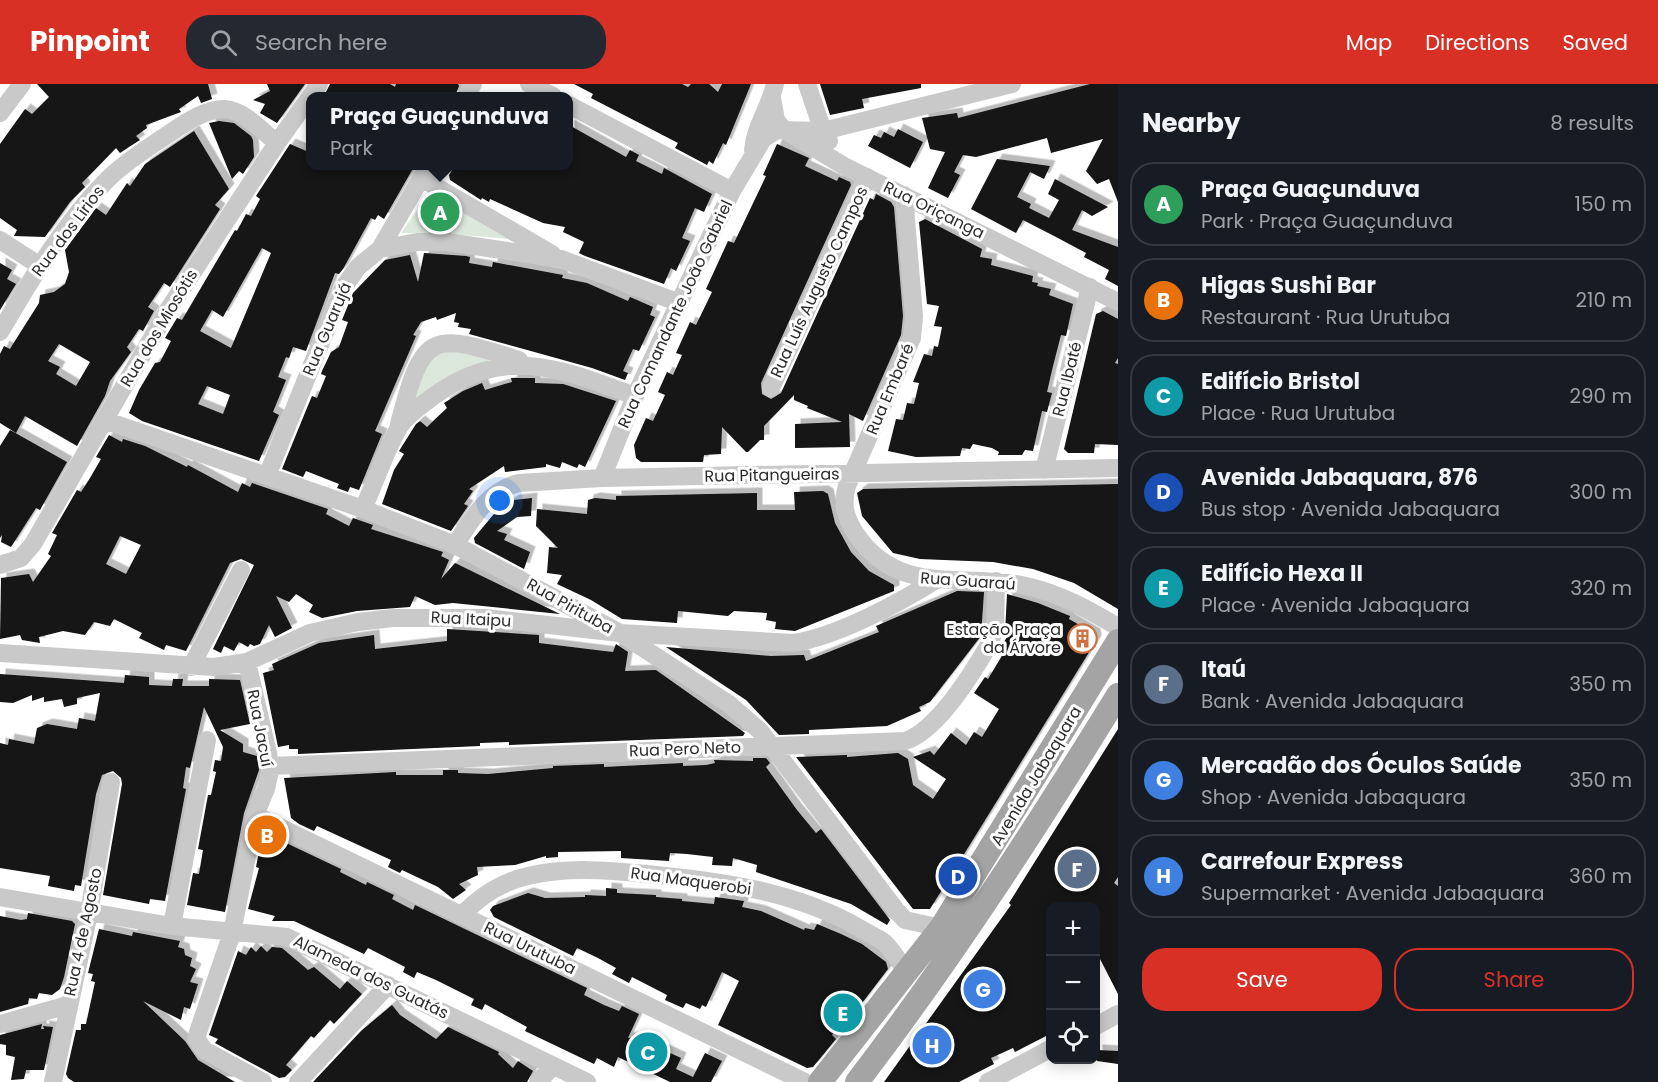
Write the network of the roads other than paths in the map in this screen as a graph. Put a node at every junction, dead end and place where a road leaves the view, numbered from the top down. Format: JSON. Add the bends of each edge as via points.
{"nodes":[{"id":1,"x":22,"y":84,"type":"edge"},
{"id":2,"x":530,"y":84,"type":"edge"},
{"id":3,"x":788,"y":84,"type":"edge"},
{"id":4,"x":807,"y":84,"type":"edge"},
{"id":5,"x":1011,"y":84,"type":"edge"},
{"id":6,"x":774,"y":91,"type":"edge"},
{"id":7,"x":545,"y":92,"type":"edge"},
{"id":8,"x":306,"y":102,"type":"edge"},
{"id":9,"x":573,"y":107,"type":"edge"},
{"id":10,"x":0,"y":113,"type":"edge"},
{"id":11,"x":784,"y":130,"type":"junction"},
{"id":12,"x":823,"y":131,"type":"junction"},
{"id":13,"x":277,"y":143,"type":"junction"},
{"id":14,"x":753,"y":153,"type":"junction"},
{"id":15,"x":844,"y":166,"type":"junction"},
{"id":16,"x":425,"y":172,"type":"edge"},
{"id":17,"x":867,"y":177,"type":"junction"},
{"id":18,"x":732,"y":191,"type":"junction"},
{"id":19,"x":904,"y":195,"type":"junction"},
{"id":20,"x":0,"y":240,"type":"edge"},
{"id":21,"x":380,"y":249,"type":"junction"},
{"id":22,"x":561,"y":259,"type":"junction"},
{"id":23,"x":40,"y":266,"type":"junction"},
{"id":24,"x":1090,"y":288,"type":"junction"},
{"id":25,"x":1118,"y":302,"type":"edge"},
{"id":26,"x":680,"y":303,"type":"junction"},
{"id":27,"x":0,"y":332,"type":"edge"},
{"id":28,"x":529,"y":364,"type":"junction"},
{"id":29,"x":771,"y":388,"type":"dead end"},
{"id":30,"x":635,"y":396,"type":"junction"},
{"id":31,"x":104,"y":420,"type":"junction"},
{"id":32,"x":398,"y":427,"type":"junction"},
{"id":33,"x":1118,"y":468,"type":"edge"},
{"id":34,"x":1044,"y":470,"type":"junction"},
{"id":35,"x":855,"y":473,"type":"junction"},
{"id":36,"x":267,"y":476,"type":"junction"},
{"id":37,"x":602,"y":478,"type":"junction"},
{"id":38,"x":363,"y":509,"type":"junction"},
{"id":39,"x":455,"y":545,"type":"junction"},
{"id":40,"x":0,"y":566,"type":"edge"},
{"id":41,"x":241,"y":570,"type":"dead end"},
{"id":42,"x":936,"y":580,"type":"junction"},
{"id":43,"x":996,"y":581,"type":"junction"},
{"id":44,"x":1118,"y":627,"type":"edge"},
{"id":45,"x":620,"y":633,"type":"junction"},
{"id":46,"x":1118,"y":640,"type":"edge"},
{"id":47,"x":0,"y":653,"type":"edge"},
{"id":48,"x":247,"y":662,"type":"junction"},
{"id":49,"x":192,"y":667,"type":"junction"},
{"id":50,"x":1118,"y":695,"type":"edge"},
{"id":51,"x":207,"y":740,"type":"dead end"},
{"id":52,"x":772,"y":745,"type":"junction"},
{"id":53,"x":270,"y":766,"type":"junction"},
{"id":54,"x":111,"y":782,"type":"dead end"},
{"id":55,"x":255,"y":815,"type":"junction"},
{"id":56,"x":0,"y":897,"type":"edge"},
{"id":57,"x":89,"y":913,"type":"junction"},
{"id":58,"x":462,"y":915,"type":"junction"},
{"id":59,"x":906,"y":920,"type":"junction"},
{"id":60,"x":172,"y":926,"type":"junction"},
{"id":61,"x":941,"y":928,"type":"junction"},
{"id":62,"x":232,"y":933,"type":"junction"},
{"id":63,"x":884,"y":943,"type":"junction"},
{"id":64,"x":907,"y":972,"type":"junction"},
{"id":65,"x":388,"y":985,"type":"junction"},
{"id":66,"x":68,"y":1005,"type":"junction"},
{"id":67,"x":1118,"y":1014,"type":"edge"},
{"id":68,"x":1100,"y":1023,"type":"edge"},
{"id":69,"x":0,"y":1024,"type":"edge"},
{"id":70,"x":1046,"y":1051,"type":"edge"},
{"id":71,"x":553,"y":1066,"type":"junction"},
{"id":72,"x":991,"y":1081,"type":"edge"},
{"id":73,"x":53,"y":1082,"type":"edge"},
{"id":74,"x":263,"y":1082,"type":"edge"},
{"id":75,"x":298,"y":1082,"type":"edge"},
{"id":76,"x":538,"y":1082,"type":"edge"},
{"id":77,"x":587,"y":1082,"type":"edge"},
{"id":78,"x":805,"y":1082,"type":"edge"},
{"id":79,"x":820,"y":1082,"type":"edge"},
{"id":80,"x":857,"y":1082,"type":"edge"}],
"edges":[{"from":1,"to":10,"type":"street"},
{"from":2,"to":7,"type":"street"},
{"from":3,"to":6,"type":"street"},
{"from":4,"to":12,"type":"street"},
{"from":5,"to":12,"type":"street"},
{"from":6,"to":11,"type":"street","via":[[776,120]]},
{"from":6,"to":14,"type":"street","name":"Rua Comandante João Gabriel","via":[[754,140]]},
{"from":8,"to":13,"type":"street","name":"Rua dos Miosótis"},
{"from":9,"to":18,"type":"street"},
{"from":11,"to":12,"type":"street"},
{"from":11,"to":14,"type":"street","name":"Rua Comandante João Gabriel","via":[[771,133]]},
{"from":11,"to":15,"type":"street","name":"Rua Oriçanga"},
{"from":12,"to":15,"type":"street"},
{"from":13,"to":23,"type":"street","name":"Rua dos Lírios","via":[[226,109],[199,116],[105,181]]},
{"from":13,"to":31,"type":"street","name":"Rua dos Miosótis","via":[[168,310]]},
{"from":14,"to":18,"type":"street","name":"Rua Comandante João Gabriel"},
{"from":15,"to":17,"type":"street","name":"Rua Oriçanga"},
{"from":16,"to":21,"type":"street","name":"Rua Guarujá"},
{"from":16,"to":22,"type":"street"},
{"from":17,"to":19,"type":"street","name":"Rua Oriçanga"},
{"from":17,"to":29,"type":"street","name":"Rua Luís Augusto Campos"},
{"from":18,"to":26,"type":"street","name":"Rua Comandante João Gabriel"},
{"from":19,"to":24,"type":"street","name":"Rua Oriçanga"},
{"from":19,"to":35,"type":"street","name":"Rua Embaré","via":[[914,316],[912,338]]},
{"from":20,"to":23,"type":"street"},
{"from":21,"to":22,"type":"street","via":[[417,242],[447,242]]},
{"from":21,"to":36,"type":"street","name":"Rua Guarujá","via":[[358,267],[337,299]]},
{"from":22,"to":26,"type":"street"},
{"from":23,"to":27,"type":"street","name":"Rua dos Lírios"},
{"from":24,"to":25,"type":"street","name":"Rua Oriçanga"},
{"from":24,"to":34,"type":"street","name":"Rua Ibaté"},
{"from":26,"to":30,"type":"street","name":"Rua Comandante João Gabriel"},
{"from":28,"to":30,"type":"street","via":[[559,369]]},
{"from":28,"to":32,"type":"street","via":[[499,365],[450,384]]},
{"from":28,"to":32,"type":"street","via":[[460,343],[444,342],[431,347],[408,392]]},
{"from":30,"to":37,"type":"street","name":"Rua Comandante João Gabriel"},
{"from":31,"to":36,"type":"street","name":"Rua Pirituba"},
{"from":31,"to":40,"type":"street","name":"Rua dos Miosótis","via":[[28,551],[14,562]]},
{"from":32,"to":38,"type":"street"},
{"from":33,"to":34,"type":"street","name":"Rua Pitangueiras"},
{"from":34,"to":35,"type":"street","name":"Rua Pitangueiras"},
{"from":35,"to":37,"type":"street","name":"Rua Pitangueiras"},
{"from":35,"to":42,"type":"street","name":"Rua Guaraú","via":[[842,500],[851,527],[862,543],[899,571]]},
{"from":36,"to":38,"type":"street","name":"Rua Pirituba"},
{"from":37,"to":39,"type":"street","name":"Rua Pitangueiras","via":[[508,486],[487,500]]},
{"from":38,"to":39,"type":"street","name":"Rua Pirituba"},
{"from":39,"to":45,"type":"street","name":"Rua Pirituba"},
{"from":41,"to":49,"type":"street"},
{"from":42,"to":43,"type":"street","name":"Rua Guaraú"},
{"from":42,"to":45,"type":"street","name":"Rua Itaipu","via":[[892,604],[803,641],[778,643]]},
{"from":43,"to":44,"type":"street","name":"Rua Guaraú","via":[[1058,596]]},
{"from":43,"to":52,"type":"street","name":"Rua Pero Neto","via":[[991,641],[936,720],[920,735],[905,741]]},
{"from":45,"to":48,"type":"street","name":"Rua Itaipu","via":[[486,618],[393,618],[310,633]]},
{"from":45,"to":52,"type":"street","name":"Rua Pirituba","via":[[729,704]]},
{"from":46,"to":61,"type":"main road","name":"Avenida Jabaquara"},
{"from":47,"to":49,"type":"street","name":"Rua Itaipu"},
{"from":48,"to":49,"type":"street","name":"Rua Itaipu"},
{"from":48,"to":53,"type":"street","name":"Rua Jacuí"},
{"from":50,"to":80,"type":"main road","name":"Avenida Jabaquara","via":[[970,927]]},
{"from":51,"to":60,"type":"street"},
{"from":52,"to":53,"type":"street","name":"Rua Pero Neto"},
{"from":52,"to":59,"type":"street","name":"Rua Pirituba"},
{"from":53,"to":55,"type":"street","name":"Rua Jacuí"},
{"from":54,"to":57,"type":"street","name":"Rua 4 de Agosto"},
{"from":55,"to":58,"type":"street","name":"Rua Urutuba"},
{"from":55,"to":62,"type":"street","name":"Rua Jacuí"},
{"from":56,"to":57,"type":"street","name":"Alameda dos Guatás"},
{"from":57,"to":60,"type":"street","name":"Alameda dos Guatás"},
{"from":57,"to":66,"type":"street","name":"Rua 4 de Agosto"},
{"from":58,"to":63,"type":"street","name":"Rua Maquerobi","via":[[486,892],[525,876],[576,870],[631,873],[734,884],[786,897],[830,914]]},
{"from":58,"to":78,"type":"street","name":"Rua Urutuba"},
{"from":59,"to":61,"type":"street"},
{"from":59,"to":63,"type":"street"},
{"from":60,"to":62,"type":"street","name":"Alameda dos Guatás"},
{"from":61,"to":64,"type":"main road","name":"Avenida Jabaquara"},
{"from":62,"to":65,"type":"street","name":"Alameda dos Guatás","via":[[287,937]]},
{"from":62,"to":74,"type":"street","name":"Rua Jacuí","via":[[196,1038],[204,1050]]},
{"from":63,"to":64,"type":"street","name":"Rua Maquerobi"},
{"from":64,"to":79,"type":"main road","name":"Avenida Jabaquara"},
{"from":65,"to":71,"type":"street","name":"Alameda dos Guatás"},
{"from":65,"to":75,"type":"street"},
{"from":66,"to":69,"type":"street"},
{"from":66,"to":73,"type":"street","name":"Rua 4 de Agosto"},
{"from":67,"to":68,"type":"street"},
{"from":70,"to":72,"type":"street"},
{"from":71,"to":76,"type":"street"},
{"from":71,"to":77,"type":"street","name":"Alameda dos Guatás"}]}
